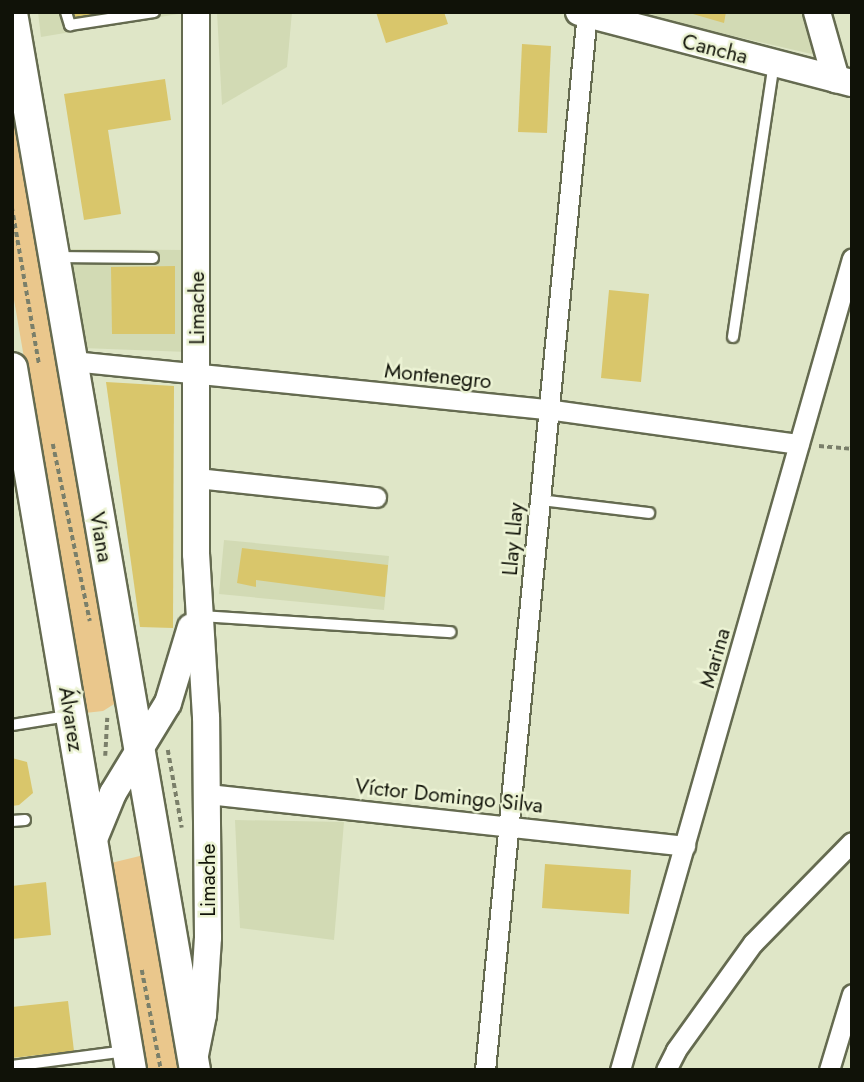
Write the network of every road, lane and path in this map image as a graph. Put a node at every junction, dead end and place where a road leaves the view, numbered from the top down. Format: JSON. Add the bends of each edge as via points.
{"nodes":[{"id":1,"x":66,"y":12,"type":"edge"},
{"id":2,"x":154,"y":12,"type":"edge"},
{"id":3,"x":196,"y":12,"type":"edge"},
{"id":4,"x":817,"y":12,"type":"edge"},
{"id":5,"x":12,"y":13,"type":"edge"},
{"id":6,"x":584,"y":14,"type":"edge"},
{"id":7,"x":111,"y":16,"type":"edge"},
{"id":8,"x":774,"y":64,"type":"junction"},
{"id":9,"x":844,"y":81,"type":"edge"},
{"id":10,"x":20,"y":102,"type":"edge"},
{"id":11,"x":12,"y":207,"type":"edge"},
{"id":12,"x":53,"y":257,"type":"junction"},
{"id":13,"x":153,"y":258,"type":"dead end"},
{"id":14,"x":852,"y":258,"type":"edge"},
{"id":15,"x":733,"y":337,"type":"dead end"},
{"id":16,"x":72,"y":361,"type":"junction"},
{"id":17,"x":12,"y":368,"type":"edge"},
{"id":18,"x":197,"y":376,"type":"junction"},
{"id":19,"x":41,"y":377,"type":"dead end"},
{"id":20,"x":546,"y":409,"type":"junction"},
{"id":21,"x":52,"y":442,"type":"dead end"},
{"id":22,"x":799,"y":444,"type":"junction"},
{"id":23,"x":852,"y":449,"type":"edge"},
{"id":24,"x":20,"y":460,"type":"edge"},
{"id":25,"x":197,"y":478,"type":"junction"},
{"id":26,"x":376,"y":497,"type":"dead end"},
{"id":27,"x":540,"y":500,"type":"junction"},
{"id":28,"x":649,"y":513,"type":"dead end"},
{"id":29,"x":197,"y":610,"type":"junction"},
{"id":30,"x":91,"y":629,"type":"dead end"},
{"id":31,"x":450,"y":632,"type":"dead end"},
{"id":32,"x":168,"y":703,"type":"junction"},
{"id":33,"x":108,"y":708,"type":"dead end"},
{"id":34,"x":71,"y":715,"type":"junction"},
{"id":35,"x":206,"y":717,"type":"junction"},
{"id":36,"x":12,"y":725,"type":"edge"},
{"id":37,"x":139,"y":749,"type":"junction"},
{"id":38,"x":104,"y":763,"type":"dead end"},
{"id":39,"x":208,"y":794,"type":"junction"},
{"id":40,"x":25,"y":820,"type":"dead end"},
{"id":41,"x":12,"y":821,"type":"edge"},
{"id":42,"x":508,"y":825,"type":"junction"},
{"id":43,"x":852,"y":842,"type":"edge"},
{"id":44,"x":92,"y":844,"type":"junction"},
{"id":45,"x":685,"y":846,"type":"junction"},
{"id":46,"x":141,"y":965,"type":"dead end"},
{"id":47,"x":852,"y":994,"type":"edge"},
{"id":48,"x":130,"y":1060,"type":"edge"},
{"id":49,"x":195,"y":1065,"type":"edge"},
{"id":50,"x":12,"y":1066,"type":"edge"},
{"id":51,"x":161,"y":1070,"type":"edge"},
{"id":52,"x":485,"y":1070,"type":"edge"},
{"id":53,"x":620,"y":1070,"type":"edge"},
{"id":54,"x":666,"y":1070,"type":"edge"},
{"id":55,"x":828,"y":1070,"type":"edge"}],
"edges":[{"from":1,"to":7,"type":"lane","via":[[70,25]]},
{"from":2,"to":7,"type":"lane"},
{"from":3,"to":18,"type":"main road","name":"Limache"},
{"from":4,"to":9,"type":"main road"},
{"from":5,"to":10,"type":"main road","name":"Viana"},
{"from":6,"to":8,"type":"main road","name":"Cancha"},
{"from":6,"to":20,"type":"street","name":"Llay Llay"},
{"from":8,"to":9,"type":"main road","name":"Cancha"},
{"from":8,"to":15,"type":"lane"},
{"from":10,"to":12,"type":"main road","name":"Viana"},
{"from":11,"to":19,"type":"path"},
{"from":12,"to":13,"type":"lane"},
{"from":12,"to":16,"type":"main road","name":"Viana"},
{"from":14,"to":22,"type":"street","name":"Marina"},
{"from":16,"to":18,"type":"street","name":"Montenegro"},
{"from":16,"to":37,"type":"main road","name":"Viana"},
{"from":17,"to":24,"type":"main road","name":"Álvarez"},
{"from":18,"to":20,"type":"street","name":"Montenegro"},
{"from":18,"to":25,"type":"main road","name":"Limache"},
{"from":20,"to":22,"type":"street","name":"Montenegro"},
{"from":20,"to":27,"type":"street","name":"Llay Llay"},
{"from":21,"to":30,"type":"path"},
{"from":22,"to":23,"type":"path"},
{"from":22,"to":45,"type":"street","name":"Marina"},
{"from":24,"to":34,"type":"main road","name":"Álvarez"},
{"from":25,"to":26,"type":"street"},
{"from":25,"to":29,"type":"main road","name":"Limache"},
{"from":27,"to":28,"type":"lane"},
{"from":27,"to":42,"type":"street","name":"Llay Llay"},
{"from":29,"to":31,"type":"lane"},
{"from":29,"to":32,"type":"main road","name":"Limache"},
{"from":29,"to":35,"type":"main road","name":"Limache"},
{"from":32,"to":35,"type":"main road","via":[[192,706]]},
{"from":32,"to":37,"type":"main road","name":"Limache"},
{"from":33,"to":38,"type":"path"},
{"from":34,"to":36,"type":"lane"},
{"from":34,"to":44,"type":"main road","name":"Álvarez"},
{"from":35,"to":39,"type":"main road","name":"Limache"},
{"from":37,"to":44,"type":"main road","name":"Limache"},
{"from":37,"to":49,"type":"main road","name":"Viana"},
{"from":39,"to":42,"type":"street","name":"Víctor Domingo Silva"},
{"from":39,"to":49,"type":"main road","name":"Limache","via":[[208,937],[204,1014]]},
{"from":40,"to":41,"type":"lane"},
{"from":42,"to":45,"type":"street","name":"Víctor Domingo Silva"},
{"from":42,"to":52,"type":"street","name":"Llay Llay"},
{"from":43,"to":54,"type":"street","via":[[754,943]]},
{"from":44,"to":48,"type":"main road","name":"Álvarez"},
{"from":45,"to":53,"type":"street","name":"Marina"},
{"from":46,"to":51,"type":"path"},
{"from":47,"to":55,"type":"street"},
{"from":48,"to":50,"type":"lane"}]}
